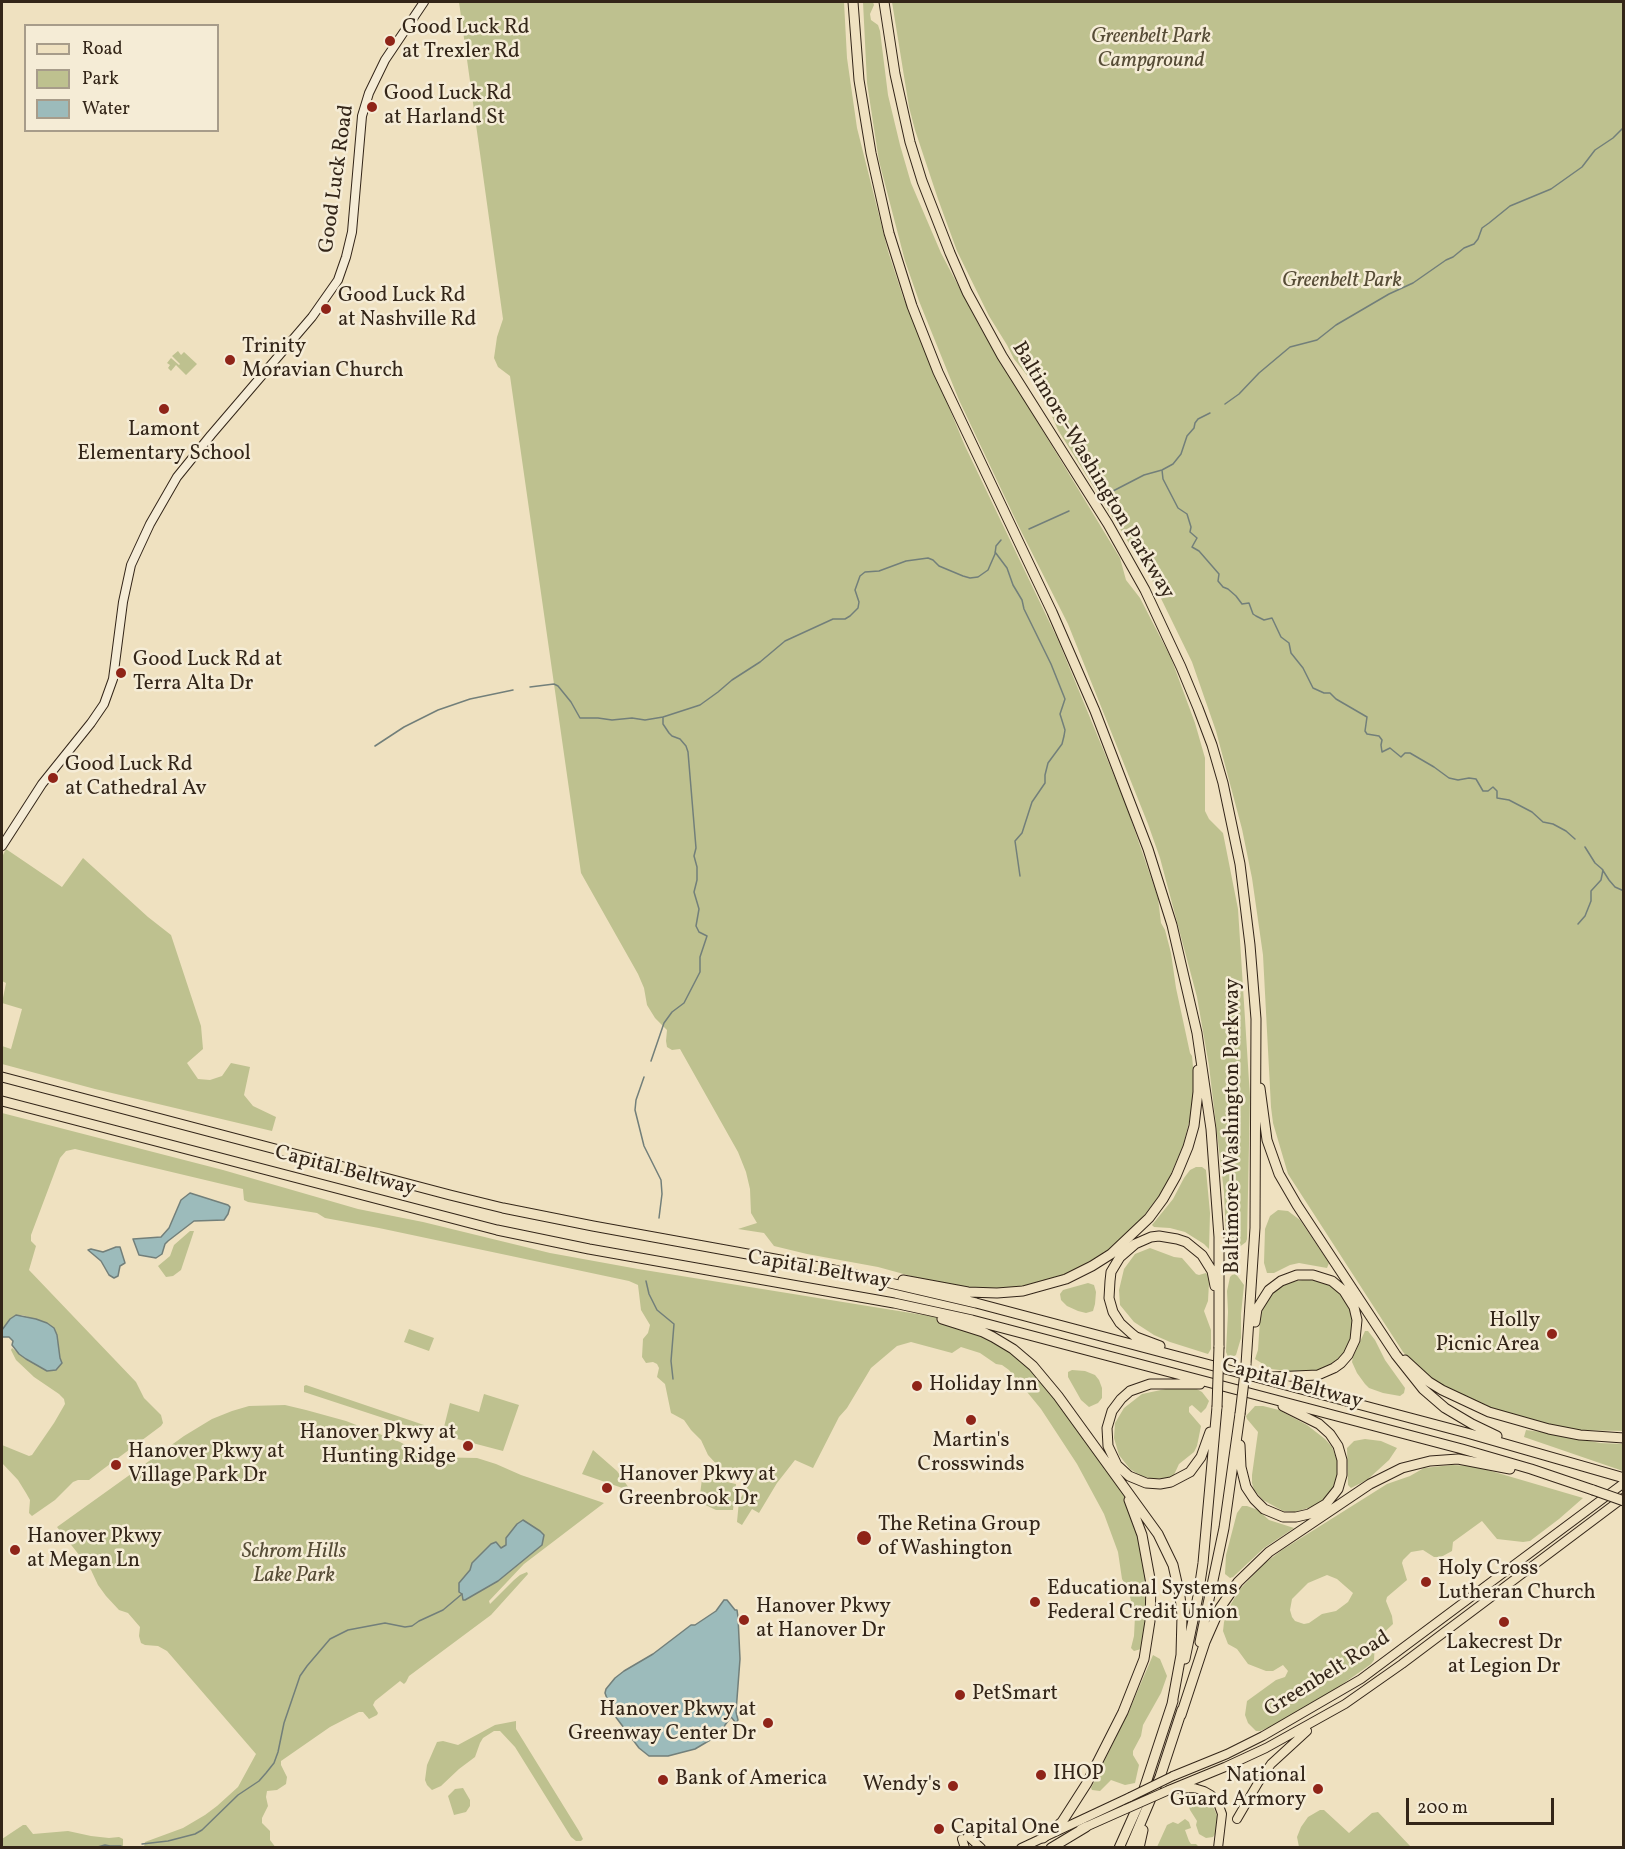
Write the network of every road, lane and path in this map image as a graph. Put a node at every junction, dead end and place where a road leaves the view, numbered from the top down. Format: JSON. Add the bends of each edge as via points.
{"nodes":[{"id":1,"x":424,"y":2,"type":"edge"},
{"id":2,"x":853,"y":2,"type":"edge"},
{"id":3,"x":884,"y":2,"type":"edge"},
{"id":4,"x":2,"y":846,"type":"edge"},
{"id":5,"x":1191,"y":1014,"type":"junction"},
{"id":6,"x":1256,"y":1019,"type":"junction"},
{"id":7,"x":2,"y":1077,"type":"edge"},
{"id":8,"x":2,"y":1101,"type":"edge"},
{"id":9,"x":830,"y":1269,"type":"junction"},
{"id":10,"x":894,"y":1303,"type":"junction"},
{"id":11,"x":1219,"y":1305,"type":"junction"},
{"id":12,"x":1378,"y":1326,"type":"junction"},
{"id":13,"x":1205,"y":1363,"type":"junction"},
{"id":14,"x":1246,"y":1365,"type":"junction"},
{"id":15,"x":1261,"y":1377,"type":"junction"},
{"id":16,"x":1234,"y":1388,"type":"junction"},
{"id":17,"x":1262,"y":1396,"type":"junction"},
{"id":18,"x":1239,"y":1417,"type":"junction"},
{"id":19,"x":1215,"y":1419,"type":"junction"},
{"id":20,"x":1623,"y":1438,"type":"edge"},
{"id":21,"x":1539,"y":1452,"type":"junction"},
{"id":22,"x":1115,"y":1475,"type":"junction"},
{"id":23,"x":1569,"y":1481,"type":"junction"},
{"id":24,"x":1623,"y":1481,"type":"edge"},
{"id":25,"x":1623,"y":1499,"type":"edge"},
{"id":26,"x":1172,"y":1704,"type":"junction"},
{"id":27,"x":1181,"y":1715,"type":"junction"},
{"id":28,"x":1324,"y":1717,"type":"junction"},
{"id":29,"x":1160,"y":1777,"type":"junction"},
{"id":30,"x":1169,"y":1790,"type":"junction"},
{"id":31,"x":1237,"y":1819,"type":"dead end"},
{"id":32,"x":1086,"y":1827,"type":"junction"},
{"id":33,"x":965,"y":1841,"type":"edge"},
{"id":34,"x":1043,"y":1843,"type":"edge"},
{"id":35,"x":981,"y":1848,"type":"edge"},
{"id":36,"x":1022,"y":1848,"type":"edge"},
{"id":37,"x":1051,"y":1848,"type":"edge"},
{"id":38,"x":1119,"y":1848,"type":"edge"},
{"id":39,"x":1130,"y":1848,"type":"edge"},
{"id":40,"x":1138,"y":1848,"type":"edge"},
{"id":41,"x":1218,"y":1848,"type":"edge"}],
"edges":[{"from":1,"to":4,"type":"main road","name":"Good Luck Road","via":[[385,60],[369,93],[362,116],[352,232],[338,280],[312,317],[177,477],[131,565],[113,679],[104,704],[58,761]]},
{"from":2,"to":5,"type":"highway","name":"Baltimore-Washington Parkway","via":[[859,80],[871,153],[901,274],[938,372],[1057,623],[1110,747],[1172,925]]},
{"from":3,"to":6,"type":"highway","name":"Baltimore-Washington Parkway","via":[[894,74],[910,142],[950,254],[1002,356],[1131,564],[1164,629],[1205,727],[1223,783],[1240,864]]},
{"from":5,"to":9,"type":"highway","via":[[1198,1092],[1188,1147],[1159,1205],[1111,1254],[1066,1279],[1009,1293],[968,1292]]},
{"from":5,"to":11,"type":"highway","name":"Baltimore-Washington Parkway","via":[[1214,1160]]},
{"from":6,"to":12,"type":"highway","via":[[1264,1122],[1275,1165],[1297,1205]]},
{"from":6,"to":14,"type":"highway","name":"Baltimore-Washington Parkway","via":[[1255,1228]]},
{"from":7,"to":9,"type":"highway","name":"Capital Beltway","via":[[503,1208]]},
{"from":8,"to":10,"type":"highway","name":"Capital Beltway","via":[[497,1230]]},
{"from":9,"to":13,"type":"highway","name":"Capital Beltway"},
{"from":10,"to":16,"type":"highway","name":"Capital Beltway"},
{"from":10,"to":22,"type":"highway","via":[[983,1332],[1018,1353],[1049,1384]]},
{"from":11,"to":13,"type":"highway","via":[[1208,1263],[1195,1248],[1177,1239],[1159,1236],[1143,1240],[1127,1249],[1111,1272],[1110,1306],[1125,1328],[1136,1337]]},
{"from":11,"to":19,"type":"highway","name":"Baltimore-Washington Parkway","bridge":true},
{"from":12,"to":20,"type":"highway","via":[[1419,1373],[1470,1404],[1549,1429]]},
{"from":12,"to":21,"type":"highway","via":[[1413,1378],[1445,1408],[1481,1429]]},
{"from":13,"to":15,"type":"highway","name":"Capital Beltway"},
{"from":14,"to":15,"type":"highway","via":[[1257,1309],[1274,1286],[1306,1275],[1326,1278],[1340,1287],[1351,1300],[1357,1320],[1356,1340],[1348,1355],[1334,1368],[1318,1375]]},
{"from":14,"to":18,"type":"highway","name":"Baltimore-Washington Parkway","bridge":true},
{"from":15,"to":21,"type":"highway","name":"Capital Beltway"},
{"from":16,"to":17,"type":"highway","name":"Capital Beltway"},
{"from":16,"to":19,"type":"highway","via":[[1193,1383],[1136,1388],[1112,1411],[1107,1446],[1117,1465],[1129,1476],[1146,1483],[1171,1482],[1190,1472],[1201,1457]]},
{"from":17,"to":18,"type":"highway","via":[[1313,1420],[1335,1440],[1343,1468],[1330,1500],[1315,1512],[1296,1517],[1277,1515],[1259,1504],[1243,1478]]},
{"from":17,"to":23,"type":"highway","name":"Capital Beltway"},
{"from":18,"to":27,"type":"highway","name":"Baltimore-Washington Parkway","via":[[1216,1565]]},
{"from":19,"to":26,"type":"highway","name":"Baltimore-Washington Parkway","via":[[1198,1596]]},
{"from":21,"to":24,"type":"highway","name":"Capital Beltway"},
{"from":22,"to":26,"type":"highway","via":[[1158,1534],[1173,1565],[1182,1637]]},
{"from":22,"to":34,"type":"highway","via":[[1131,1504],[1148,1558],[1151,1602],[1146,1649],[1131,1696],[1087,1783]]},
{"from":23,"to":25,"type":"highway","name":"Capital Beltway","bridge":true},
{"from":23,"to":27,"type":"highway","via":[[1458,1459],[1414,1464],[1370,1484],[1269,1552],[1238,1582],[1211,1625]]},
{"from":24,"to":34,"type":"main road","name":"Greenbelt Road","bridge":true,"via":[[1361,1679],[1263,1736],[1173,1776]]},
{"from":25,"to":28,"type":"main road","name":"Greenbelt Road","via":[[1402,1664]]},
{"from":26,"to":38,"type":"highway","name":"Baltimore-Washington Parkway","via":[[1140,1802]]},
{"from":27,"to":29,"type":"highway","name":"Baltimore-Washington Parkway"},
{"from":28,"to":30,"type":"main road","name":"Greenbelt Road","via":[[1249,1756]]},
{"from":28,"to":31,"type":"main road","via":[[1272,1764]]},
{"from":29,"to":39,"type":"highway","name":"Baltimore-Washington Parkway"},
{"from":29,"to":40,"type":"highway"},
{"from":30,"to":32,"type":"main road","name":"Greenbelt Road","bridge":true},
{"from":30,"to":41,"type":"main road","via":[[1194,1788],[1213,1797],[1222,1814]]},
{"from":32,"to":34,"type":"main road","name":"Greenbelt Road"},
{"from":32,"to":37,"type":"highway"},
{"from":33,"to":35,"type":"main road"},
{"from":34,"to":36,"type":"main road","name":"Greenbelt Road"}]}
